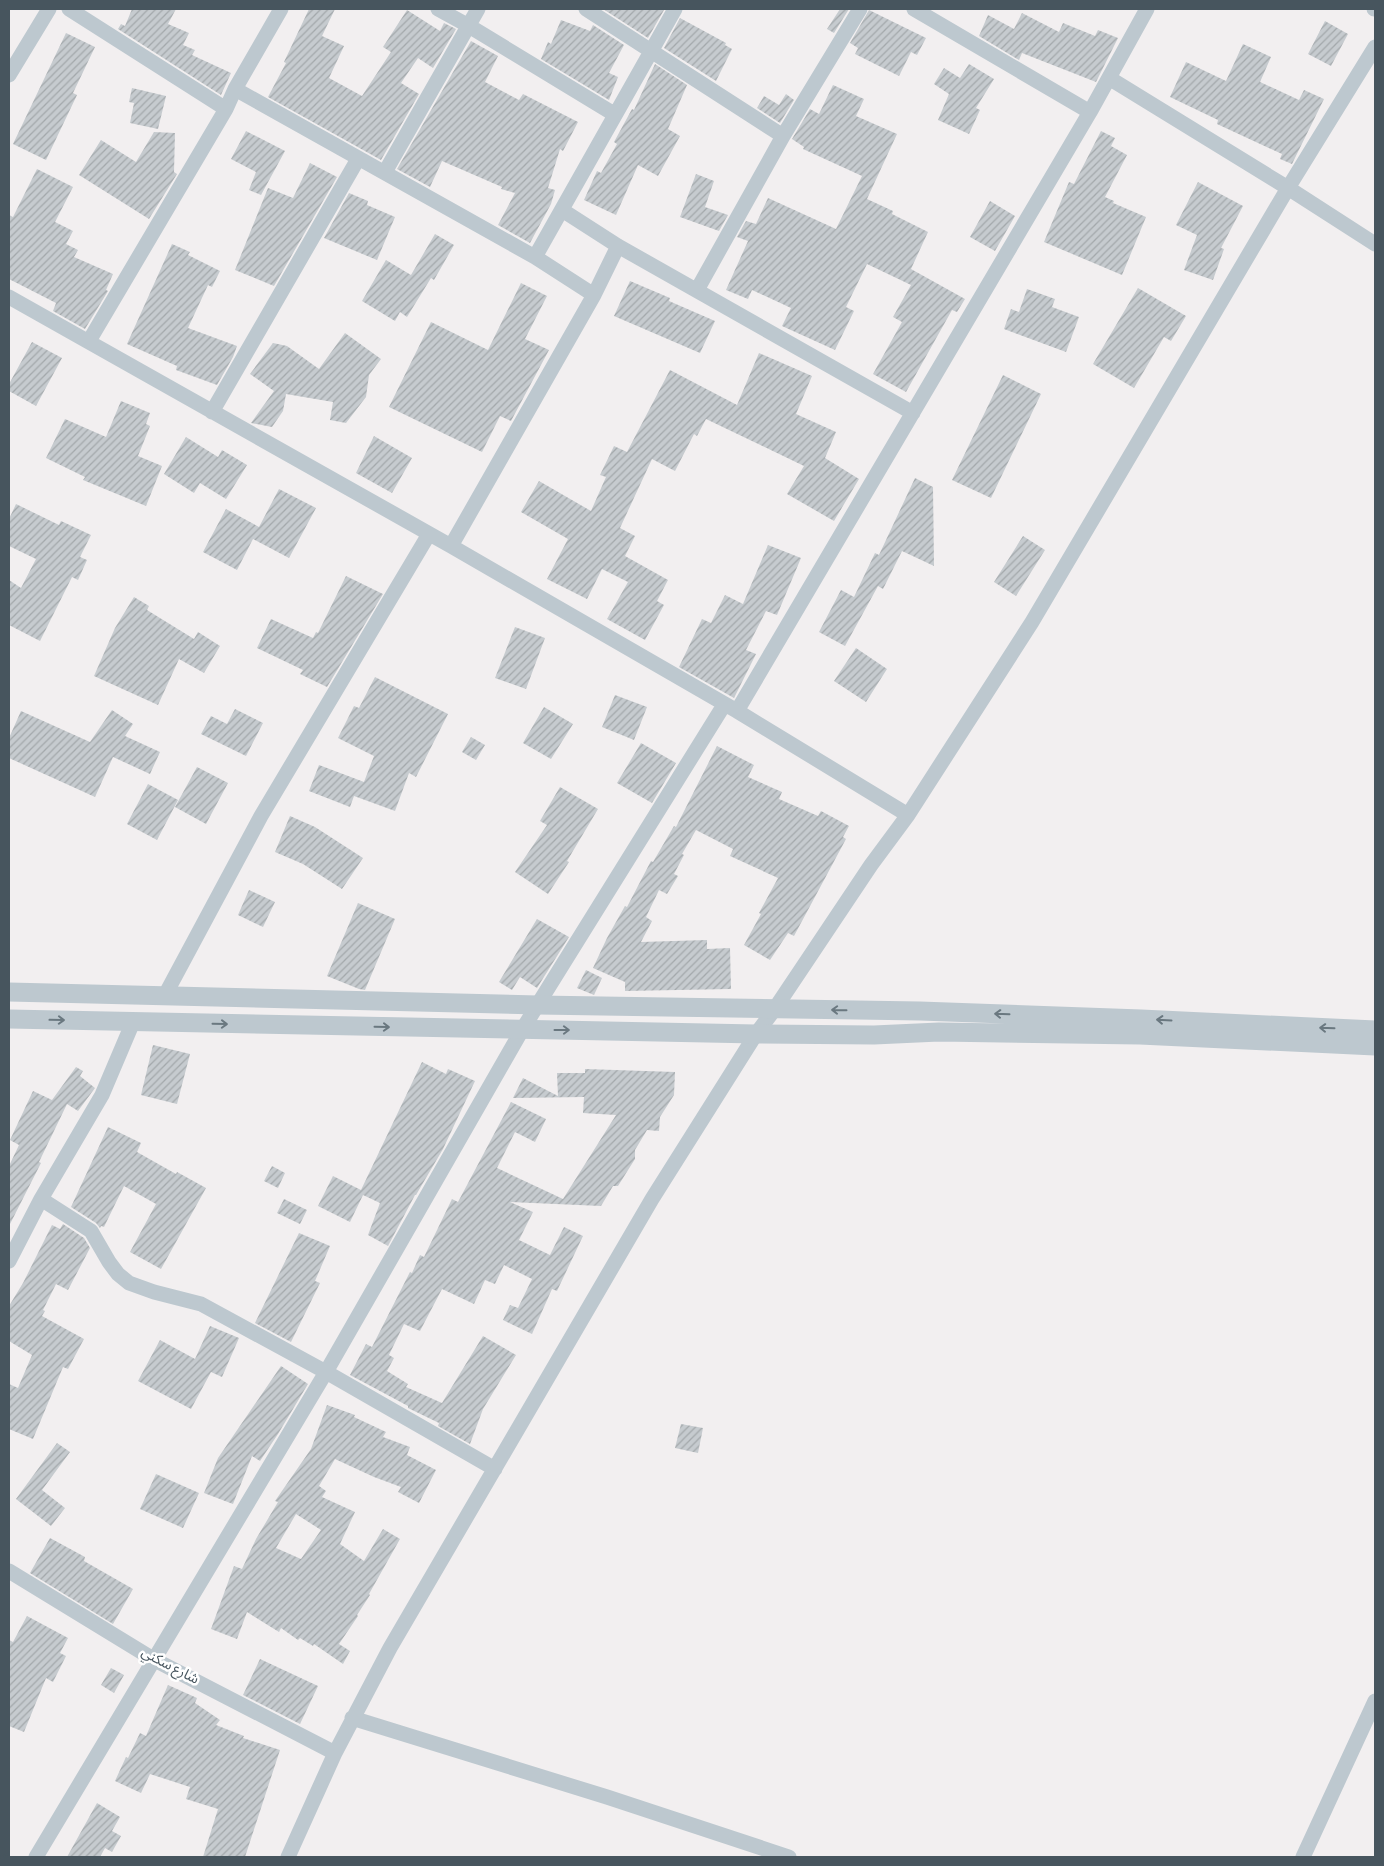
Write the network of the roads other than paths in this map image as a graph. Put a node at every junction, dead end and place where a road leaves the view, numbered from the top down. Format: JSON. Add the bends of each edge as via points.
{"nodes":[{"id":1,"x":49,"y":9,"type":"edge"},
{"id":2,"x":68,"y":9,"type":"edge"},
{"id":3,"x":281,"y":9,"type":"edge"},
{"id":4,"x":438,"y":9,"type":"edge"},
{"id":5,"x":478,"y":9,"type":"edge"},
{"id":6,"x":586,"y":9,"type":"edge"},
{"id":7,"x":675,"y":9,"type":"edge"},
{"id":8,"x":860,"y":9,"type":"edge"},
{"id":9,"x":914,"y":9,"type":"edge"},
{"id":10,"x":1147,"y":9,"type":"edge"},
{"id":11,"x":469,"y":26,"type":"junction"},
{"id":12,"x":1375,"y":46,"type":"edge"},
{"id":13,"x":650,"y":50,"type":"junction"},
{"id":14,"x":9,"y":75,"type":"edge"},
{"id":15,"x":1108,"y":78,"type":"junction"},
{"id":16,"x":235,"y":89,"type":"junction"},
{"id":17,"x":226,"y":109,"type":"junction"},
{"id":18,"x":1090,"y":112,"type":"junction"},
{"id":19,"x":614,"y":114,"type":"junction"},
{"id":20,"x":783,"y":136,"type":"junction"},
{"id":21,"x":358,"y":159,"type":"junction"},
{"id":22,"x":385,"y":172,"type":"junction"},
{"id":23,"x":1288,"y":188,"type":"junction"},
{"id":24,"x":562,"y":210,"type":"junction"},
{"id":25,"x":1375,"y":244,"type":"edge"},
{"id":26,"x":618,"y":246,"type":"junction"},
{"id":27,"x":535,"y":257,"type":"junction"},
{"id":28,"x":697,"y":290,"type":"junction"},
{"id":29,"x":594,"y":295,"type":"junction"},
{"id":30,"x":9,"y":297,"type":"edge"},
{"id":31,"x":89,"y":341,"type":"junction"},
{"id":32,"x":212,"y":412,"type":"junction"},
{"id":33,"x":913,"y":413,"type":"junction"},
{"id":34,"x":429,"y":534,"type":"junction"},
{"id":35,"x":451,"y":546,"type":"junction"},
{"id":36,"x":731,"y":708,"type":"junction"},
{"id":37,"x":908,"y":815,"type":"junction"},
{"id":38,"x":9,"y":992,"type":"edge"},
{"id":39,"x":164,"y":996,"type":"junction"},
{"id":40,"x":538,"y":1005,"type":"junction"},
{"id":41,"x":774,"y":1010,"type":"junction"},
{"id":42,"x":9,"y":1019,"type":"edge"},
{"id":43,"x":133,"y":1022,"type":"junction"},
{"id":44,"x":522,"y":1030,"type":"junction"},
{"id":45,"x":1375,"y":1030,"type":"edge"},
{"id":46,"x":756,"y":1034,"type":"junction"},
{"id":47,"x":1375,"y":1046,"type":"edge"},
{"id":48,"x":41,"y":1199,"type":"junction"},
{"id":49,"x":9,"y":1261,"type":"edge"},
{"id":50,"x":326,"y":1372,"type":"junction"},
{"id":51,"x":495,"y":1469,"type":"junction"},
{"id":52,"x":9,"y":1571,"type":"edge"},
{"id":53,"x":154,"y":1659,"type":"junction"},
{"id":54,"x":1375,"y":1701,"type":"edge"},
{"id":55,"x":352,"y":1718,"type":"junction"},
{"id":56,"x":335,"y":1753,"type":"junction"},
{"id":57,"x":36,"y":1857,"type":"edge"},
{"id":58,"x":288,"y":1857,"type":"edge"},
{"id":59,"x":789,"y":1857,"type":"edge"},
{"id":60,"x":1303,"y":1857,"type":"edge"}],
"edges":[{"from":1,"to":14,"type":"street"},
{"from":2,"to":17,"type":"street"},
{"from":3,"to":16,"type":"street"},
{"from":4,"to":11,"type":"street"},
{"from":5,"to":11,"type":"street"},
{"from":6,"to":13,"type":"street"},
{"from":7,"to":13,"type":"street"},
{"from":8,"to":20,"type":"street"},
{"from":9,"to":18,"type":"street"},
{"from":10,"to":15,"type":"street"},
{"from":11,"to":19,"type":"street"},
{"from":11,"to":22,"type":"street"},
{"from":12,"to":23,"type":"street"},
{"from":13,"to":19,"type":"street"},
{"from":13,"to":20,"type":"street"},
{"from":15,"to":18,"type":"street"},
{"from":15,"to":23,"type":"street"},
{"from":16,"to":17,"type":"street"},
{"from":16,"to":21,"type":"street"},
{"from":17,"to":31,"type":"street"},
{"from":18,"to":33,"type":"street"},
{"from":19,"to":24,"type":"street"},
{"from":20,"to":28,"type":"street"},
{"from":21,"to":22,"type":"street"},
{"from":21,"to":32,"type":"street"},
{"from":22,"to":27,"type":"street"},
{"from":23,"to":25,"type":"street"},
{"from":23,"to":37,"type":"street","via":[[1032,622]]},
{"from":24,"to":26,"type":"street"},
{"from":24,"to":27,"type":"street"},
{"from":26,"to":28,"type":"street"},
{"from":26,"to":29,"type":"street"},
{"from":27,"to":29,"type":"street"},
{"from":28,"to":33,"type":"street"},
{"from":29,"to":35,"type":"street"},
{"from":30,"to":31,"type":"street"},
{"from":31,"to":32,"type":"street"},
{"from":32,"to":34,"type":"street"},
{"from":33,"to":36,"type":"street"},
{"from":34,"to":35,"type":"street"},
{"from":34,"to":39,"type":"street","via":[[261,816]]},
{"from":35,"to":36,"type":"street"},
{"from":36,"to":37,"type":"street"},
{"from":36,"to":40,"type":"street"},
{"from":37,"to":41,"type":"street"},
{"from":38,"to":39,"type":"street"},
{"from":39,"to":40,"type":"street"},
{"from":40,"to":41,"type":"street"},
{"from":40,"to":44,"type":"street"},
{"from":45,"to":41,"type":"street","one_way":true,"via":[[1141,1018]]},
{"from":41,"to":46,"type":"street"},
{"from":42,"to":43,"type":"street","one_way":true},
{"from":43,"to":44,"type":"street","one_way":true},
{"from":43,"to":48,"type":"street","via":[[102,1095]]},
{"from":44,"to":46,"type":"street","one_way":true},
{"from":44,"to":50,"type":"street"},
{"from":46,"to":47,"type":"street","via":[[1130,1035]]},
{"from":46,"to":51,"type":"street","via":[[652,1199]]},
{"from":48,"to":49,"type":"street"},
{"from":48,"to":50,"type":"street","via":[[90,1231],[114,1268],[129,1283],[201,1304]]},
{"from":50,"to":51,"type":"street"},
{"from":50,"to":53,"type":"street"},
{"from":51,"to":55,"type":"street"},
{"from":52,"to":53,"type":"street","name":"شارع سكني"},
{"from":53,"to":56,"type":"street","name":"شارع سكني"},
{"from":53,"to":57,"type":"street"},
{"from":54,"to":60,"type":"street"},
{"from":55,"to":56,"type":"street"},
{"from":55,"to":59,"type":"street"},
{"from":56,"to":58,"type":"street"}]}
